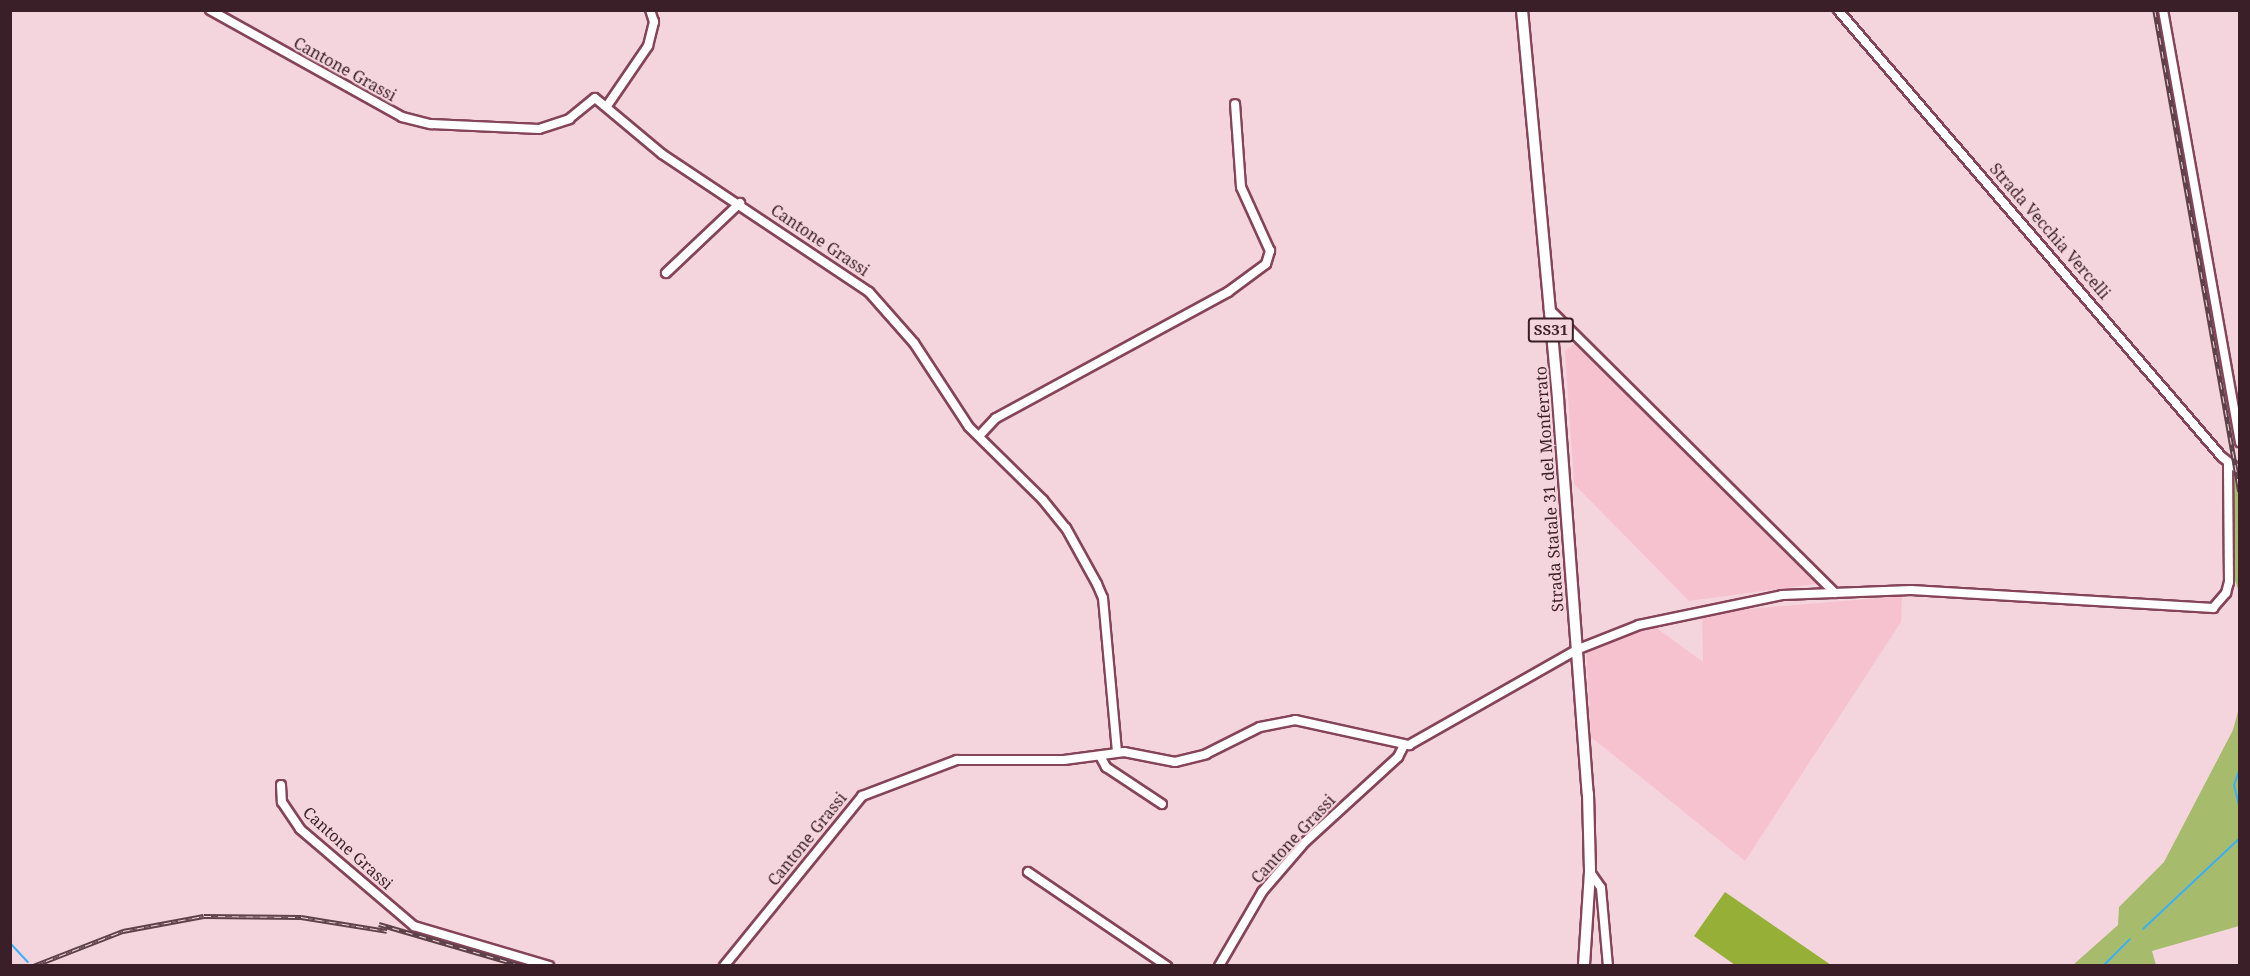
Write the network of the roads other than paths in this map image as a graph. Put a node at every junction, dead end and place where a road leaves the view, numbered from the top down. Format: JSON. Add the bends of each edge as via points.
{"nodes":[{"id":1,"x":210,"y":10,"type":"edge"},
{"id":2,"x":650,"y":10,"type":"edge"},
{"id":3,"x":1522,"y":10,"type":"edge"},
{"id":4,"x":1838,"y":10,"type":"edge"},
{"id":5,"x":2163,"y":10,"type":"edge"},
{"id":6,"x":1235,"y":104,"type":"dead end"},
{"id":7,"x":607,"y":106,"type":"junction"},
{"id":8,"x":740,"y":203,"type":"junction"},
{"id":9,"x":666,"y":273,"type":"dead end"},
{"id":10,"x":1549,"y":309,"type":"junction"},
{"id":11,"x":980,"y":435,"type":"junction"},
{"id":12,"x":2240,"y":442,"type":"edge"},
{"id":13,"x":2228,"y":462,"type":"junction"},
{"id":14,"x":2240,"y":471,"type":"edge"},
{"id":15,"x":1836,"y":593,"type":"junction"},
{"id":16,"x":1576,"y":650,"type":"junction"},
{"id":17,"x":1404,"y":745,"type":"junction"},
{"id":18,"x":1117,"y":752,"type":"junction"},
{"id":19,"x":1100,"y":756,"type":"junction"},
{"id":20,"x":281,"y":785,"type":"dead end"},
{"id":21,"x":1162,"y":804,"type":"dead end"},
{"id":22,"x":1028,"y":872,"type":"dead end"},
{"id":23,"x":1590,"y":872,"type":"junction"},
{"id":24,"x":549,"y":966,"type":"edge"},
{"id":25,"x":723,"y":966,"type":"edge"},
{"id":26,"x":1167,"y":966,"type":"edge"},
{"id":27,"x":1219,"y":966,"type":"edge"},
{"id":28,"x":1584,"y":966,"type":"edge"},
{"id":29,"x":1608,"y":966,"type":"edge"}],
"edges":[{"from":1,"to":7,"type":"street","name":"Cantone Grassi","via":[[402,117],[430,124],[539,129],[569,119],[595,98]]},
{"from":2,"to":7,"type":"street","via":[[654,22],[648,46]]},
{"from":3,"to":10,"type":"main road","name":"Strada Statale 31 del Monferrato","number":"SS31"},
{"from":4,"to":13,"type":"street","name":"Strada Vecchia Vercelli"},
{"from":5,"to":12,"type":"street"},
{"from":6,"to":11,"type":"street","via":[[1241,187],[1270,251],[1266,264],[1228,292],[996,418]]},
{"from":7,"to":8,"type":"street","name":"Cantone Grassi","via":[[663,154]]},
{"from":8,"to":9,"type":"street"},
{"from":8,"to":11,"type":"street","name":"Cantone Grassi","via":[[869,292],[914,343],[963,420]]},
{"from":10,"to":15,"type":"street"},
{"from":10,"to":16,"type":"main road","name":"Strada Statale 31 del Monferrato","number":"SS31"},
{"from":11,"to":18,"type":"street","name":"Cantone Grassi","via":[[1066,528],[1103,598]]},
{"from":13,"to":14,"type":"street","name":"Strada Vecchia Vercelli"},
{"from":13,"to":15,"type":"street","via":[[2229,582],[2226,593],[2213,608],[1923,590]]},
{"from":15,"to":16,"type":"street","via":[[1782,595],[1719,606],[1639,625]]},
{"from":16,"to":17,"type":"street","via":[[1421,741]]},
{"from":16,"to":23,"type":"main road","name":"Strada Statale 31 del Monferrato","number":"SS31"},
{"from":17,"to":18,"type":"street","name":"Cantone Grassi","via":[[1295,720],[1260,727],[1186,761],[1167,762]]},
{"from":17,"to":27,"type":"street","name":"Cantone Grassi","via":[[1398,757],[1305,842],[1262,892]]},
{"from":18,"to":19,"type":"street","name":"Cantone Grassi"},
{"from":19,"to":21,"type":"street","via":[[1106,766]]},
{"from":19,"to":25,"type":"street","name":"Cantone Grassi","via":[[957,760],[862,796]]},
{"from":20,"to":24,"type":"street","name":"Cantone Grassi","via":[[282,801],[300,829],[414,926]]},
{"from":22,"to":26,"type":"street"},
{"from":23,"to":28,"type":"main road","name":"Strada Statale 31 del Monferrato","number":"SS31"},
{"from":23,"to":29,"type":"street","via":[[1601,888]]}]}
